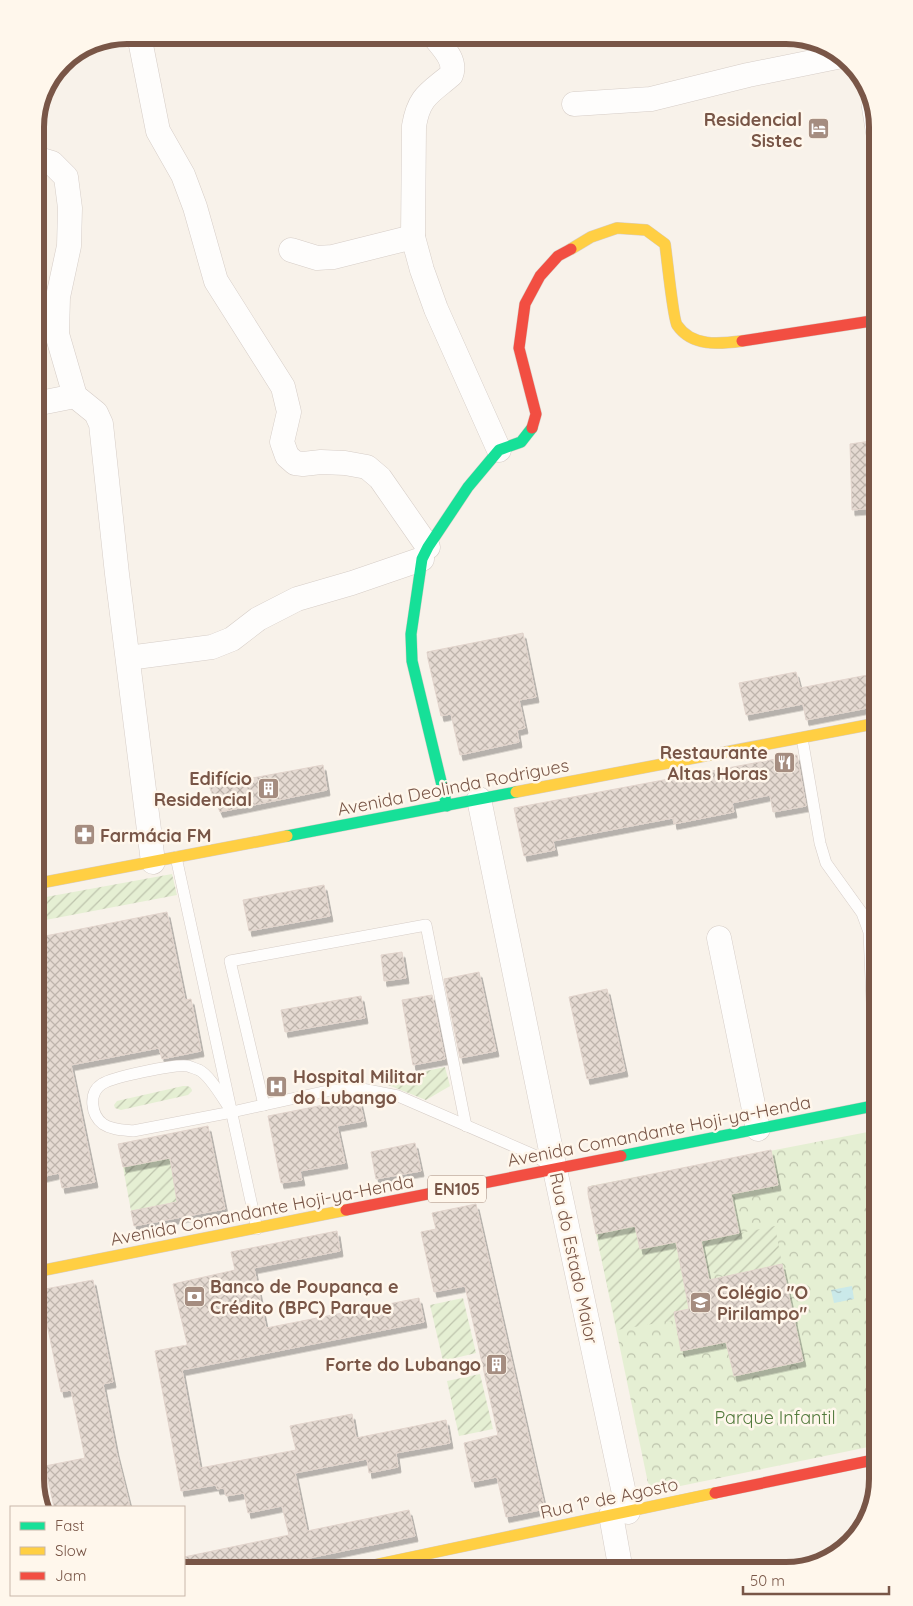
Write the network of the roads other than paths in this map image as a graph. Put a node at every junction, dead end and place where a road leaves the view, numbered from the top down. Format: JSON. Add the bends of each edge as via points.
{"nodes":[{"id":1,"x":142,"y":44,"type":"edge"},
{"id":2,"x":440,"y":44,"type":"edge"},
{"id":3,"x":833,"y":58,"type":"edge"},
{"id":4,"x":574,"y":104,"type":"dead end"},
{"id":5,"x":44,"y":161,"type":"edge"},
{"id":6,"x":413,"y":236,"type":"junction"},
{"id":7,"x":291,"y":250,"type":"dead end"},
{"id":8,"x":869,"y":321,"type":"edge"},
{"id":9,"x":75,"y":396,"type":"junction"},
{"id":10,"x":44,"y":402,"type":"edge"},
{"id":11,"x":499,"y":450,"type":"junction"},
{"id":12,"x":425,"y":553,"type":"junction"},
{"id":13,"x":128,"y":658,"type":"junction"},
{"id":14,"x":869,"y":726,"type":"edge"},
{"id":15,"x":802,"y":738,"type":"junction"},
{"id":16,"x":479,"y":800,"type":"junction"},
{"id":17,"x":447,"y":806,"type":"junction"},
{"id":18,"x":176,"y":857,"type":"junction"},
{"id":19,"x":153,"y":862,"type":"junction"},
{"id":20,"x":44,"y":882,"type":"edge"},
{"id":21,"x":869,"y":932,"type":"edge"},
{"id":22,"x":719,"y":938,"type":"dead end"},
{"id":23,"x":264,"y":1105,"type":"junction"},
{"id":24,"x":869,"y":1107,"type":"edge"},
{"id":25,"x":232,"y":1112,"type":"junction"},
{"id":26,"x":466,"y":1126,"type":"junction"},
{"id":27,"x":758,"y":1129,"type":"junction"},
{"id":28,"x":555,"y":1170,"type":"junction"},
{"id":29,"x":258,"y":1229,"type":"junction"},
{"id":30,"x":44,"y":1270,"type":"edge"},
{"id":31,"x":869,"y":1461,"type":"edge"},
{"id":32,"x":620,"y":1513,"type":"junction"},
{"id":33,"x":389,"y":1562,"type":"edge"},
{"id":34,"x":621,"y":1562,"type":"edge"}],
"edges":[{"from":1,"to":12,"type":"street","via":[[158,132],[183,175],[216,281],[283,387],[290,412],[282,442],[287,456],[295,463],[367,467],[380,478]]},
{"from":2,"to":6,"type":"street","via":[[452,59],[453,70],[422,100],[417,110]]},
{"from":3,"to":4,"type":"street","via":[[651,99]]},
{"from":5,"to":9,"type":"street","via":[[52,163],[66,177],[70,208],[69,246],[58,297],[57,334]]},
{"from":6,"to":7,"type":"street","via":[[333,257],[317,258]]},
{"from":6,"to":11,"type":"street","via":[[436,309]]},
{"from":8,"to":11,"type":"street","via":[[732,342],[704,343],[687,335],[676,324],[665,244],[646,230],[617,228],[591,237],[558,256],[540,276],[525,304],[519,348],[536,414],[532,430],[521,442]]},
{"from":9,"to":10,"type":"street"},
{"from":9,"to":13,"type":"street","via":[[96,413],[101,424]]},
{"from":11,"to":12,"type":"street","via":[[468,487]]},
{"from":12,"to":13,"type":"street","via":[[352,583],[297,599],[258,619],[232,639],[212,647]]},
{"from":12,"to":17,"type":"street","via":[[412,634],[412,661]]},
{"from":13,"to":19,"type":"street"},
{"from":14,"to":15,"type":"street","name":"Avenida Deolinda Rodrigues"},
{"from":15,"to":16,"type":"street","name":"Avenida Deolinda Rodrigues"},
{"from":15,"to":21,"type":"lane","via":[[826,863],[862,913]]},
{"from":16,"to":17,"type":"street","name":"Avenida Deolinda Rodrigues"},
{"from":16,"to":28,"type":"street","name":"Rua do Estado Maior"},
{"from":17,"to":18,"type":"street","name":"Avenida Deolinda Rodrigues"},
{"from":18,"to":19,"type":"street","name":"Avenida Deolinda Rodrigues"},
{"from":18,"to":25,"type":"lane"},
{"from":19,"to":20,"type":"street","name":"Avenida Deolinda Rodrigues"},
{"from":22,"to":27,"type":"street"},
{"from":23,"to":25,"type":"lane"},
{"from":23,"to":26,"type":"lane","via":[[332,1090],[362,1089],[398,1096]]},
{"from":23,"to":26,"type":"lane","via":[[230,961],[426,926]]},
{"from":24,"to":27,"type":"street","name":"Avenida Comandante Hoji-ya-Henda","number":"EN105"},
{"from":25,"to":25,"type":"lane","via":[[201,1071],[189,1066],[125,1076],[103,1083],[95,1090],[92,1102],[95,1114],[116,1130],[133,1131]]},
{"from":25,"to":29,"type":"lane"},
{"from":26,"to":28,"type":"lane","via":[[534,1155]]},
{"from":27,"to":28,"type":"street","name":"Avenida Comandante Hoji-ya-Henda","number":"EN105"},
{"from":28,"to":29,"type":"street","name":"Avenida Comandante Hoji-ya-Henda","number":"EN105"},
{"from":28,"to":32,"type":"street","name":"Rua do Estado Maior"},
{"from":29,"to":30,"type":"street","name":"Avenida Comandante Hoji-ya-Henda","number":"EN105"},
{"from":31,"to":32,"type":"street","name":"Rua 1º de Agosto"},
{"from":32,"to":33,"type":"street","name":"Rua 1º de Agosto"},
{"from":32,"to":34,"type":"street","name":"Rua do Estado Maior"}]}
